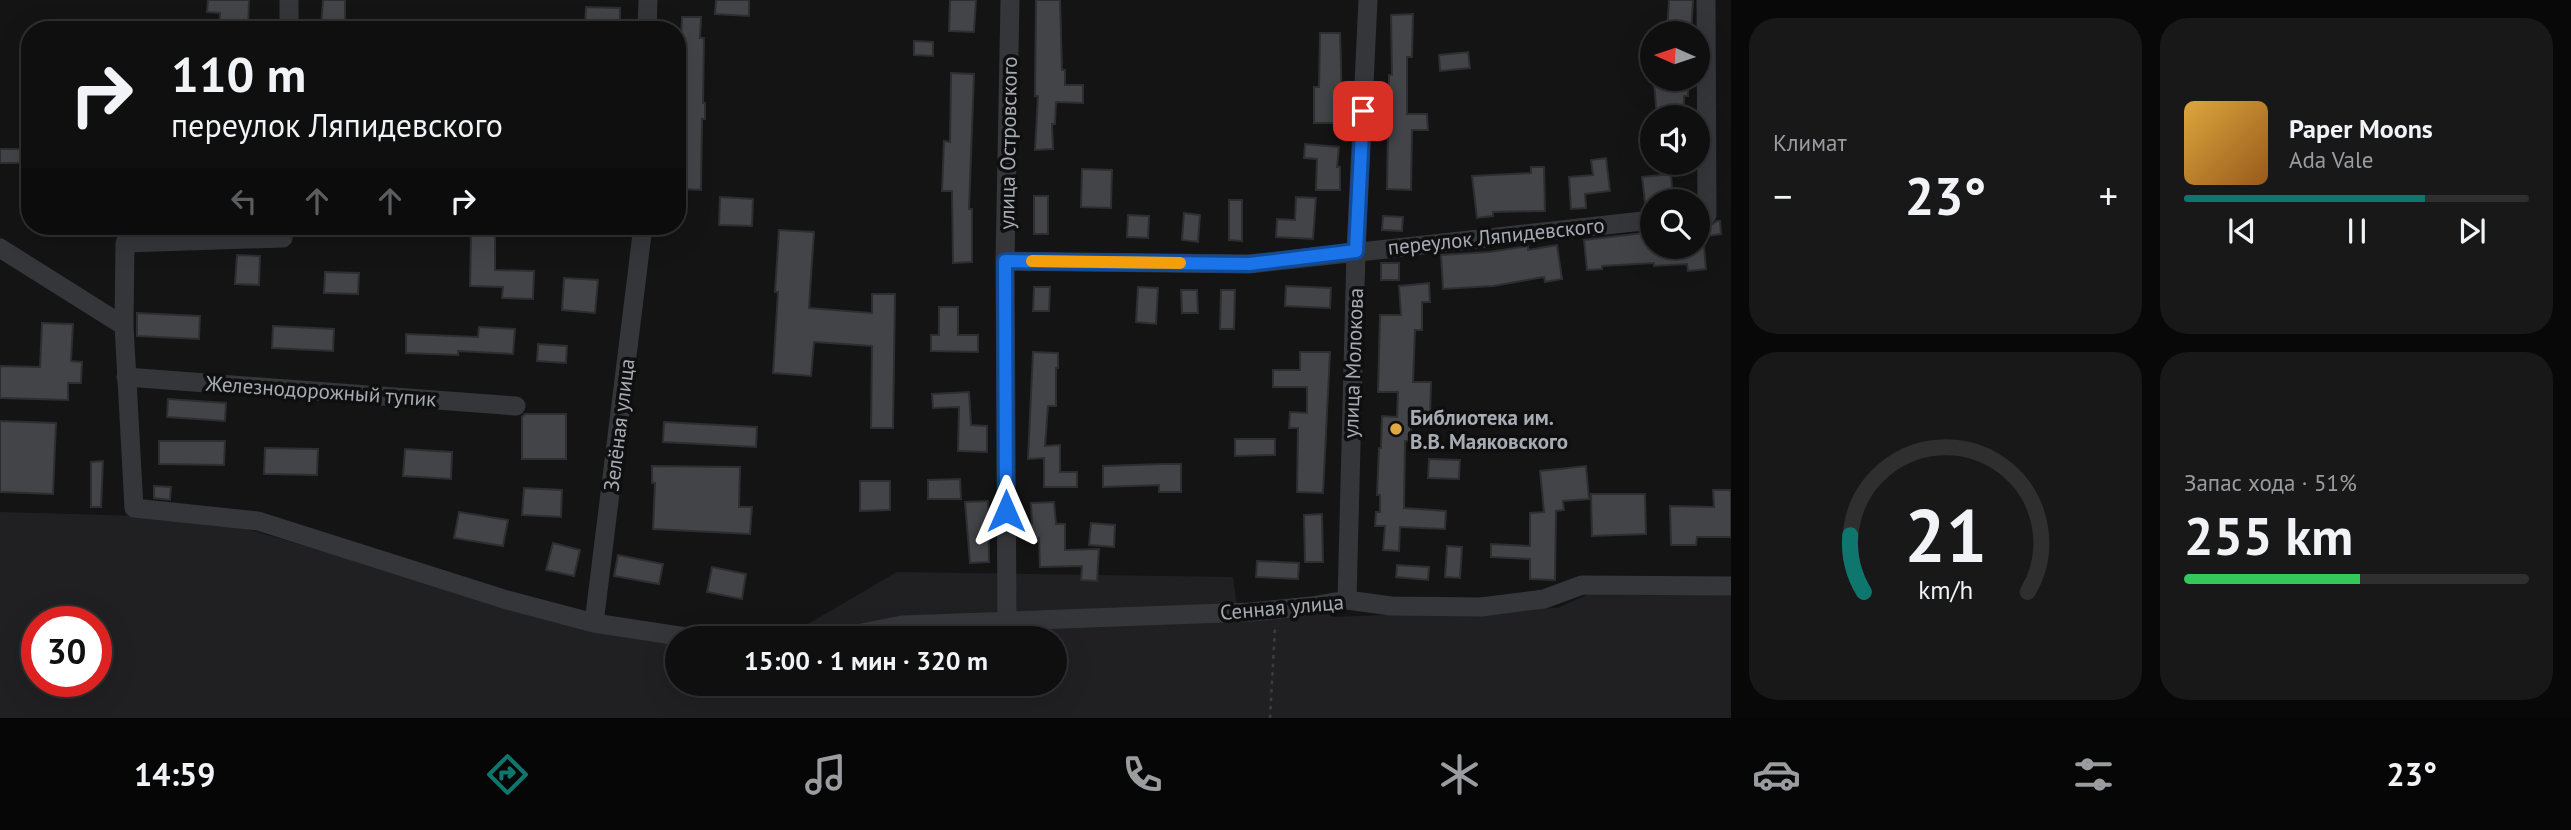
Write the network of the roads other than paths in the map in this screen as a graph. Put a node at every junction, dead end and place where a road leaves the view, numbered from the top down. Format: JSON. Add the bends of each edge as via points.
{"nodes":[{"id":1,"x":289,"y":0,"type":"edge"},
{"id":2,"x":648,"y":0,"type":"edge"},
{"id":3,"x":1010,"y":0,"type":"edge"},
{"id":4,"x":1368,"y":0,"type":"edge"},
{"id":5,"x":1706,"y":0,"type":"edge"},
{"id":6,"x":289,"y":21,"type":"edge"},
{"id":7,"x":647,"y":21,"type":"edge"},
{"id":8,"x":1707,"y":189,"type":"edge"},
{"id":9,"x":1640,"y":221,"type":"edge"},
{"id":10,"x":240,"y":235,"type":"edge"},
{"id":11,"x":642,"y":235,"type":"edge"},
{"id":12,"x":0,"y":248,"type":"edge"},
{"id":13,"x":1356,"y":251,"type":"junction"},
{"id":14,"x":1005,"y":261,"type":"junction"},
{"id":15,"x":124,"y":326,"type":"junction"},
{"id":16,"x":126,"y":377,"type":"junction"},
{"id":17,"x":516,"y":406,"type":"dead end"},
{"id":18,"x":1731,"y":586,"type":"edge"},
{"id":19,"x":1347,"y":600,"type":"junction"},
{"id":20,"x":1007,"y":622,"type":"junction"},
{"id":21,"x":594,"y":624,"type":"junction"},
{"id":22,"x":897,"y":626,"type":"edge"},
{"id":23,"x":665,"y":634,"type":"edge"}],
"edges":[{"from":1,"to":6,"type":"street"},
{"from":2,"to":7,"type":"street"},
{"from":3,"to":14,"type":"street","name":"улица Островского"},
{"from":4,"to":13,"type":"street","name":"улица Молокова"},
{"from":5,"to":8,"type":"street"},
{"from":9,"to":13,"type":"street","name":"переулок Ляпидевского"},
{"from":10,"to":15,"type":"street","via":[[125,243]]},
{"from":11,"to":21,"type":"street","name":"Зелёная улица"},
{"from":12,"to":15,"type":"street"},
{"from":13,"to":14,"type":"street","name":"переулок Ляпидевского","via":[[1249,264]]},
{"from":13,"to":19,"type":"street","name":"улица Молокова"},
{"from":14,"to":20,"type":"street","name":"улица Островского"},
{"from":15,"to":16,"type":"street"},
{"from":16,"to":17,"type":"street","name":"Железнодорожный тупик"},
{"from":16,"to":21,"type":"street","via":[[134,508],[258,521]]},
{"from":18,"to":19,"type":"street","name":"Сенная улица","via":[[1582,585],[1544,599],[1481,607],[1391,606]]},
{"from":19,"to":20,"type":"street","name":"Сенная улица","via":[[1251,612]]},
{"from":20,"to":22,"type":"street","name":"Сенная улица"},
{"from":21,"to":23,"type":"street"}]}
